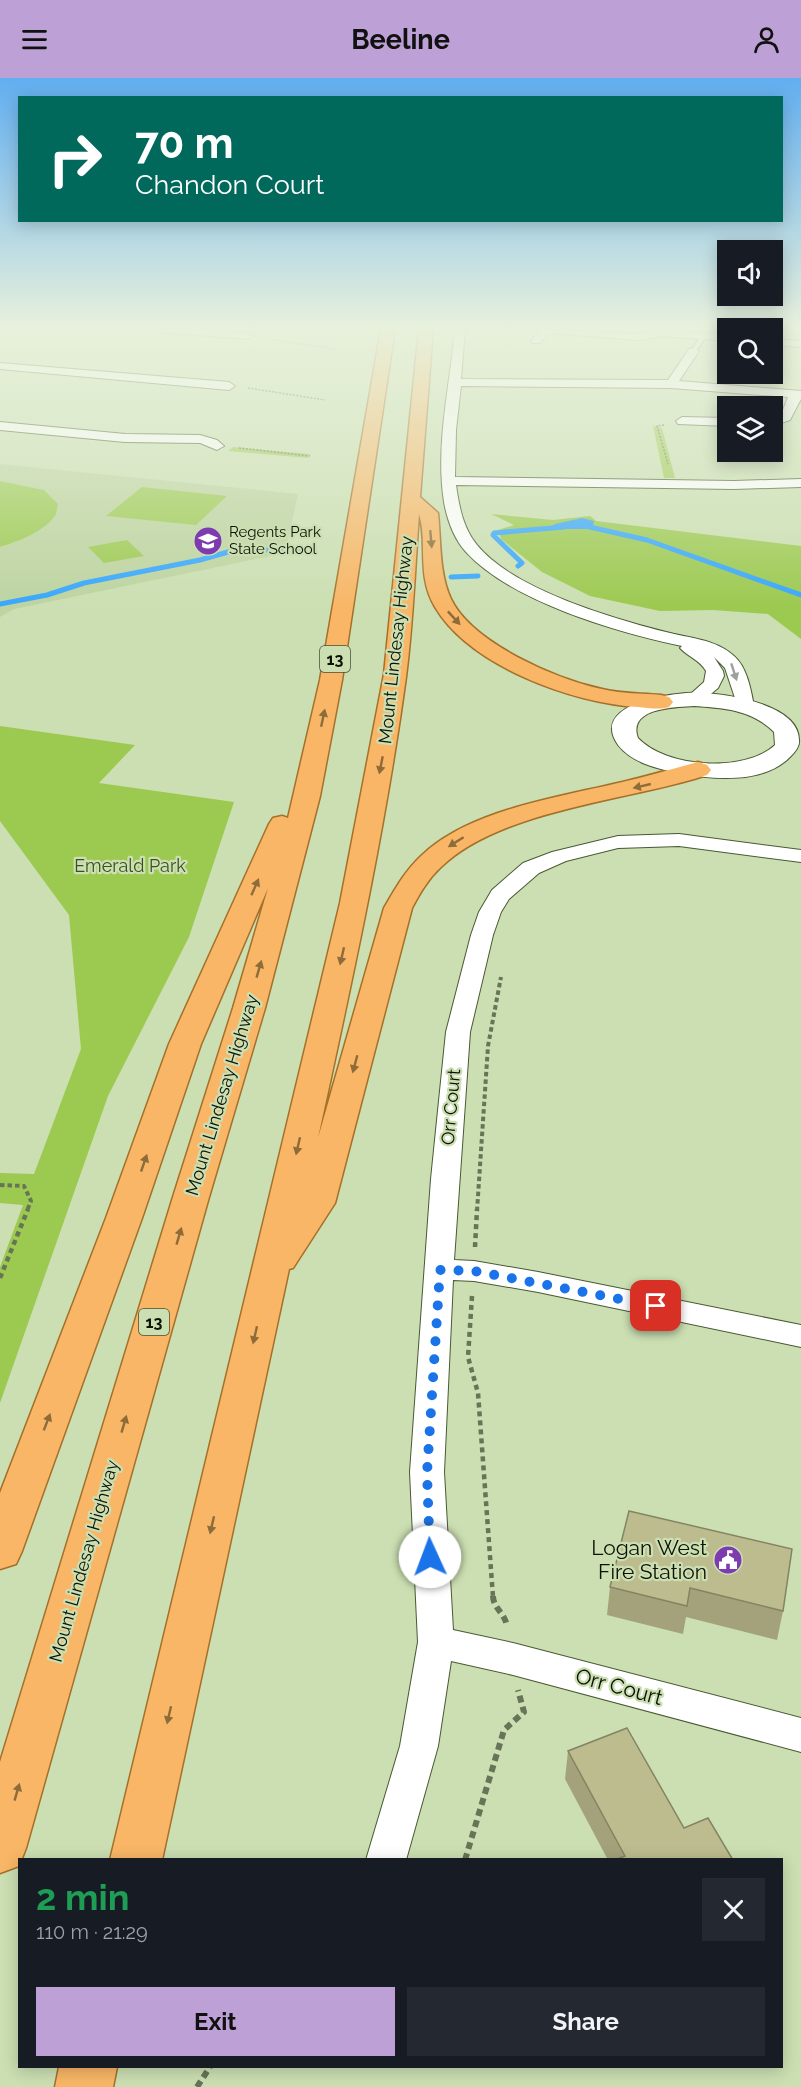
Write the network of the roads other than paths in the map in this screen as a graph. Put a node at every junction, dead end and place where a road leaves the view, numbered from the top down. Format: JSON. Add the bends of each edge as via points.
{"nodes":[{"id":1,"x":373,"y":423,"type":"edge"},
{"id":2,"x":418,"y":423,"type":"edge"},
{"id":3,"x":453,"y":423,"type":"edge"},
{"id":4,"x":0,"y":426,"type":"edge"},
{"id":5,"x":217,"y":446,"type":"road end"},
{"id":6,"x":448,"y":481,"type":"junction"},
{"id":7,"x":801,"y":483,"type":"edge"},
{"id":8,"x":411,"y":499,"type":"junction"},
{"id":9,"x":670,"y":638,"type":"junction"},
{"id":10,"x":694,"y":699,"type":"junction"},
{"id":11,"x":661,"y":702,"type":"junction"},
{"id":12,"x":745,"y":706,"type":"junction"},
{"id":13,"x":794,"y":734,"type":"edge"},
{"id":14,"x":765,"y":763,"type":"junction"},
{"id":15,"x":801,"y":766,"type":"edge"},
{"id":16,"x":698,"y":770,"type":"junction"},
{"id":17,"x":307,"y":796,"type":"junction"},
{"id":18,"x":801,"y":856,"type":"edge"},
{"id":19,"x":440,"y":1270,"type":"junction"},
{"id":20,"x":268,"y":1278,"type":"junction"},
{"id":21,"x":801,"y":1336,"type":"edge"},
{"id":22,"x":0,"y":1551,"type":"edge"},
{"id":23,"x":436,"y":1642,"type":"junction"},
{"id":24,"x":801,"y":1735,"type":"edge"},
{"id":25,"x":0,"y":1848,"type":"edge"},
{"id":26,"x":136,"y":1858,"type":"edge"},
{"id":27,"x":387,"y":1858,"type":"edge"},
{"id":28,"x":88,"y":2068,"type":"edge"},
{"id":29,"x":84,"y":2087,"type":"edge"}],
"edges":[{"from":17,"to":1,"type":"highway","name":"Mount Lindesay Highway","number":"13","one_way":true,"via":[[331,680]]},
{"from":2,"to":8,"type":"highway","name":"Mount Lindesay Highway"},
{"from":3,"to":6,"type":"street"},
{"from":4,"to":5,"type":"street","via":[[146,440],[180,448]]},
{"from":6,"to":7,"type":"street"},
{"from":6,"to":9,"type":"street","via":[[458,528],[488,564],[524,587],[587,614]]},
{"from":8,"to":11,"type":"highway","one_way":true,"via":[[429,513],[435,581],[445,609],[469,633],[502,656],[572,686],[612,697]]},
{"from":8,"to":20,"type":"highway","name":"Mount Lindesay Highway","one_way":true,"via":[[395,674],[382,756],[354,903]]},
{"from":9,"to":10,"type":"street","via":[[703,656],[715,673],[713,682]]},
{"from":9,"to":12,"type":"street","one_way":true,"via":[[705,646],[730,661]]},
{"from":10,"to":11,"type":"street"},
{"from":10,"to":12,"type":"street"},
{"from":11,"to":16,"type":"street","via":[[639,711],[625,723],[623,732],[628,742],[655,760]]},
{"from":12,"to":13,"type":"street"},
{"from":13,"to":14,"type":"street","via":[[778,757]]},
{"from":14,"to":15,"type":"street"},
{"from":14,"to":16,"type":"street"},
{"from":16,"to":20,"type":"highway","one_way":true,"via":[[506,819],[466,836],[424,868],[398,908],[317,1203]]},
{"from":22,"to":17,"type":"highway","one_way":true,"via":[[185,1044],[279,828]]},
{"from":25,"to":17,"type":"highway","name":"Mount Lindesay Highway","number":"13","one_way":true,"via":[[252,997]]},
{"from":18,"to":19,"type":"street","name":"Orr Court","via":[[679,840],[618,842],[559,856],[531,868],[500,895],[482,935],[458,1032]]},
{"from":19,"to":21,"type":"street","via":[[474,1271],[538,1282]]},
{"from":19,"to":23,"type":"street","name":"Orr Court","via":[[427,1473]]},
{"from":20,"to":26,"type":"highway","name":"Mount Lindesay Highway","one_way":true},
{"from":23,"to":24,"type":"street","name":"Orr Court"},
{"from":23,"to":27,"type":"street","name":"Orr Court","via":[[419,1746]]},
{"from":28,"to":29,"type":"highway"}]}
